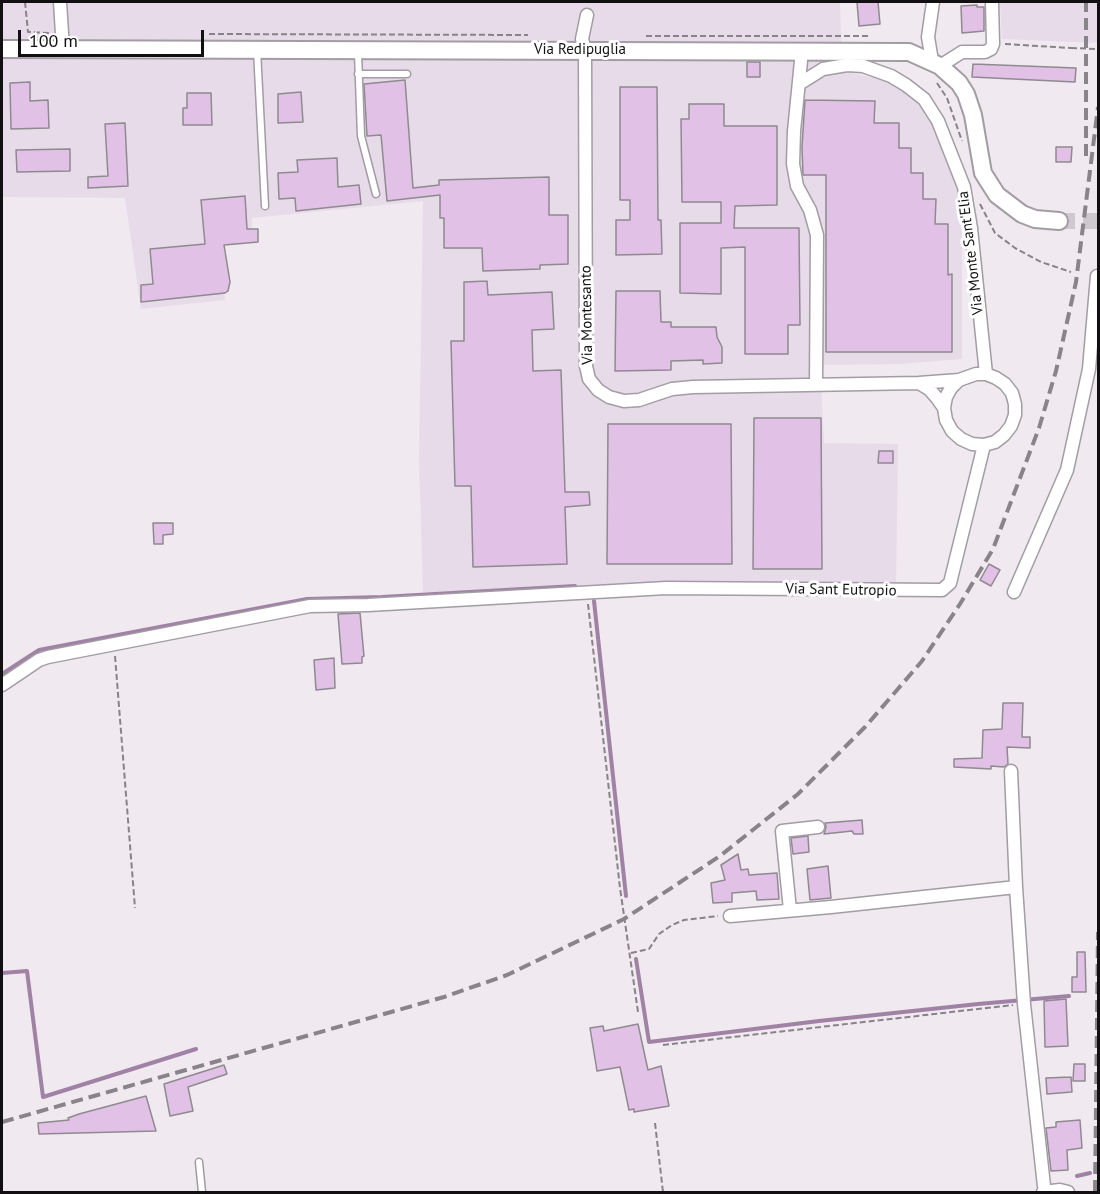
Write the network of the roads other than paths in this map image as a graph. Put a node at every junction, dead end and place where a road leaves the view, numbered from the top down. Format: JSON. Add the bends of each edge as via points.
{"nodes":[{"id":1,"x":60,"y":2,"type":"edge"},
{"id":2,"x":587,"y":2,"type":"edge"},
{"id":3,"x":933,"y":2,"type":"edge"},
{"id":4,"x":992,"y":2,"type":"edge"},
{"id":5,"x":928,"y":37,"type":"junction"},
{"id":6,"x":63,"y":41,"type":"junction"},
{"id":7,"x":2,"y":49,"type":"edge"},
{"id":8,"x":257,"y":49,"type":"junction"},
{"id":9,"x":357,"y":49,"type":"junction"},
{"id":10,"x":585,"y":50,"type":"junction"},
{"id":11,"x":800,"y":51,"type":"junction"},
{"id":12,"x":909,"y":52,"type":"junction"},
{"id":13,"x":936,"y":63,"type":"junction"},
{"id":14,"x":358,"y":74,"type":"junction"},
{"id":15,"x":407,"y":74,"type":"dead end"},
{"id":16,"x":799,"y":84,"type":"junction"},
{"id":17,"x":376,"y":194,"type":"dead end"},
{"id":18,"x":265,"y":206,"type":"dead end"},
{"id":19,"x":1059,"y":221,"type":"tunnel mouth"},
{"id":20,"x":1097,"y":276,"type":"dead end"},
{"id":21,"x":986,"y":374,"type":"junction"},
{"id":22,"x":959,"y":380,"type":"junction"},
{"id":23,"x":919,"y":383,"type":"junction"},
{"id":24,"x":816,"y":384,"type":"junction"},
{"id":25,"x":944,"y":408,"type":"junction"},
{"id":26,"x":984,"y":445,"type":"junction"},
{"id":27,"x":1014,"y":591,"type":"dead end"},
{"id":28,"x":2,"y":685,"type":"edge"},
{"id":29,"x":1011,"y":771,"type":"dead end"},
{"id":30,"x":818,"y":827,"type":"dead end"},
{"id":31,"x":1016,"y":886,"type":"junction"},
{"id":32,"x":790,"y":910,"type":"junction"},
{"id":33,"x":730,"y":916,"type":"road end"},
{"id":34,"x":199,"y":1161,"type":"dead end"},
{"id":35,"x":1044,"y":1189,"type":"edge"},
{"id":36,"x":202,"y":1192,"type":"edge"},
{"id":37,"x":1068,"y":1192,"type":"edge"}],
"edges":[{"from":1,"to":6,"type":"street"},
{"from":2,"to":10,"type":"street","via":[[591,29]]},
{"from":3,"to":5,"type":"street"},
{"from":4,"to":13,"type":"street","via":[[991,49],[962,52]]},
{"from":5,"to":12,"type":"street"},
{"from":5,"to":13,"type":"street"},
{"from":6,"to":7,"type":"street","name":"Via Redipuglia"},
{"from":6,"to":8,"type":"street","name":"Via Redipuglia"},
{"from":8,"to":9,"type":"street","name":"Via Redipuglia"},
{"from":8,"to":18,"type":"lane"},
{"from":9,"to":10,"type":"street","name":"Via Redipuglia"},
{"from":9,"to":14,"type":"lane"},
{"from":10,"to":11,"type":"street","name":"Via Redipuglia"},
{"from":10,"to":24,"type":"street","name":"Via Montesanto","via":[[589,379],[598,390],[624,402],[693,387]]},
{"from":11,"to":12,"type":"street","name":"Via Redipuglia"},
{"from":11,"to":16,"type":"street"},
{"from":12,"to":13,"type":"street","name":"Via Redipuglia"},
{"from":13,"to":19,"type":"street","name":"Via Redipuglia","via":[[966,94],[983,173],[997,195],[1022,214]]},
{"from":14,"to":15,"type":"lane"},
{"from":14,"to":17,"type":"lane","via":[[361,136]]},
{"from":16,"to":21,"type":"street","name":"Via Monte Sant'Elia","via":[[823,69],[847,64],[891,76],[924,99],[938,121],[964,187]]},
{"from":16,"to":24,"type":"street","via":[[793,164],[797,186],[818,235]]},
{"from":20,"to":27,"type":"street","via":[[1089,369],[1067,470]]},
{"from":21,"to":22,"type":"street"},
{"from":21,"to":26,"type":"street","via":[[1005,384],[1012,393],[1015,416],[1004,435]]},
{"from":22,"to":23,"type":"street","name":"Via Montesanto"},
{"from":22,"to":25,"type":"street","via":[[946,397]]},
{"from":23,"to":24,"type":"street","name":"Via Montesanto"},
{"from":23,"to":25,"type":"street"},
{"from":25,"to":26,"type":"street","via":[[946,420],[956,435],[972,444]]},
{"from":26,"to":28,"type":"street","name":"Via Sant Eutropio","via":[[950,583],[942,590],[666,588],[310,606],[48,657]]},
{"from":29,"to":31,"type":"street"},
{"from":30,"to":32,"type":"street","via":[[782,831]]},
{"from":31,"to":32,"type":"street"},
{"from":31,"to":35,"type":"street"},
{"from":32,"to":33,"type":"street"},
{"from":34,"to":36,"type":"lane"},
{"from":35,"to":37,"type":"street"}]}
